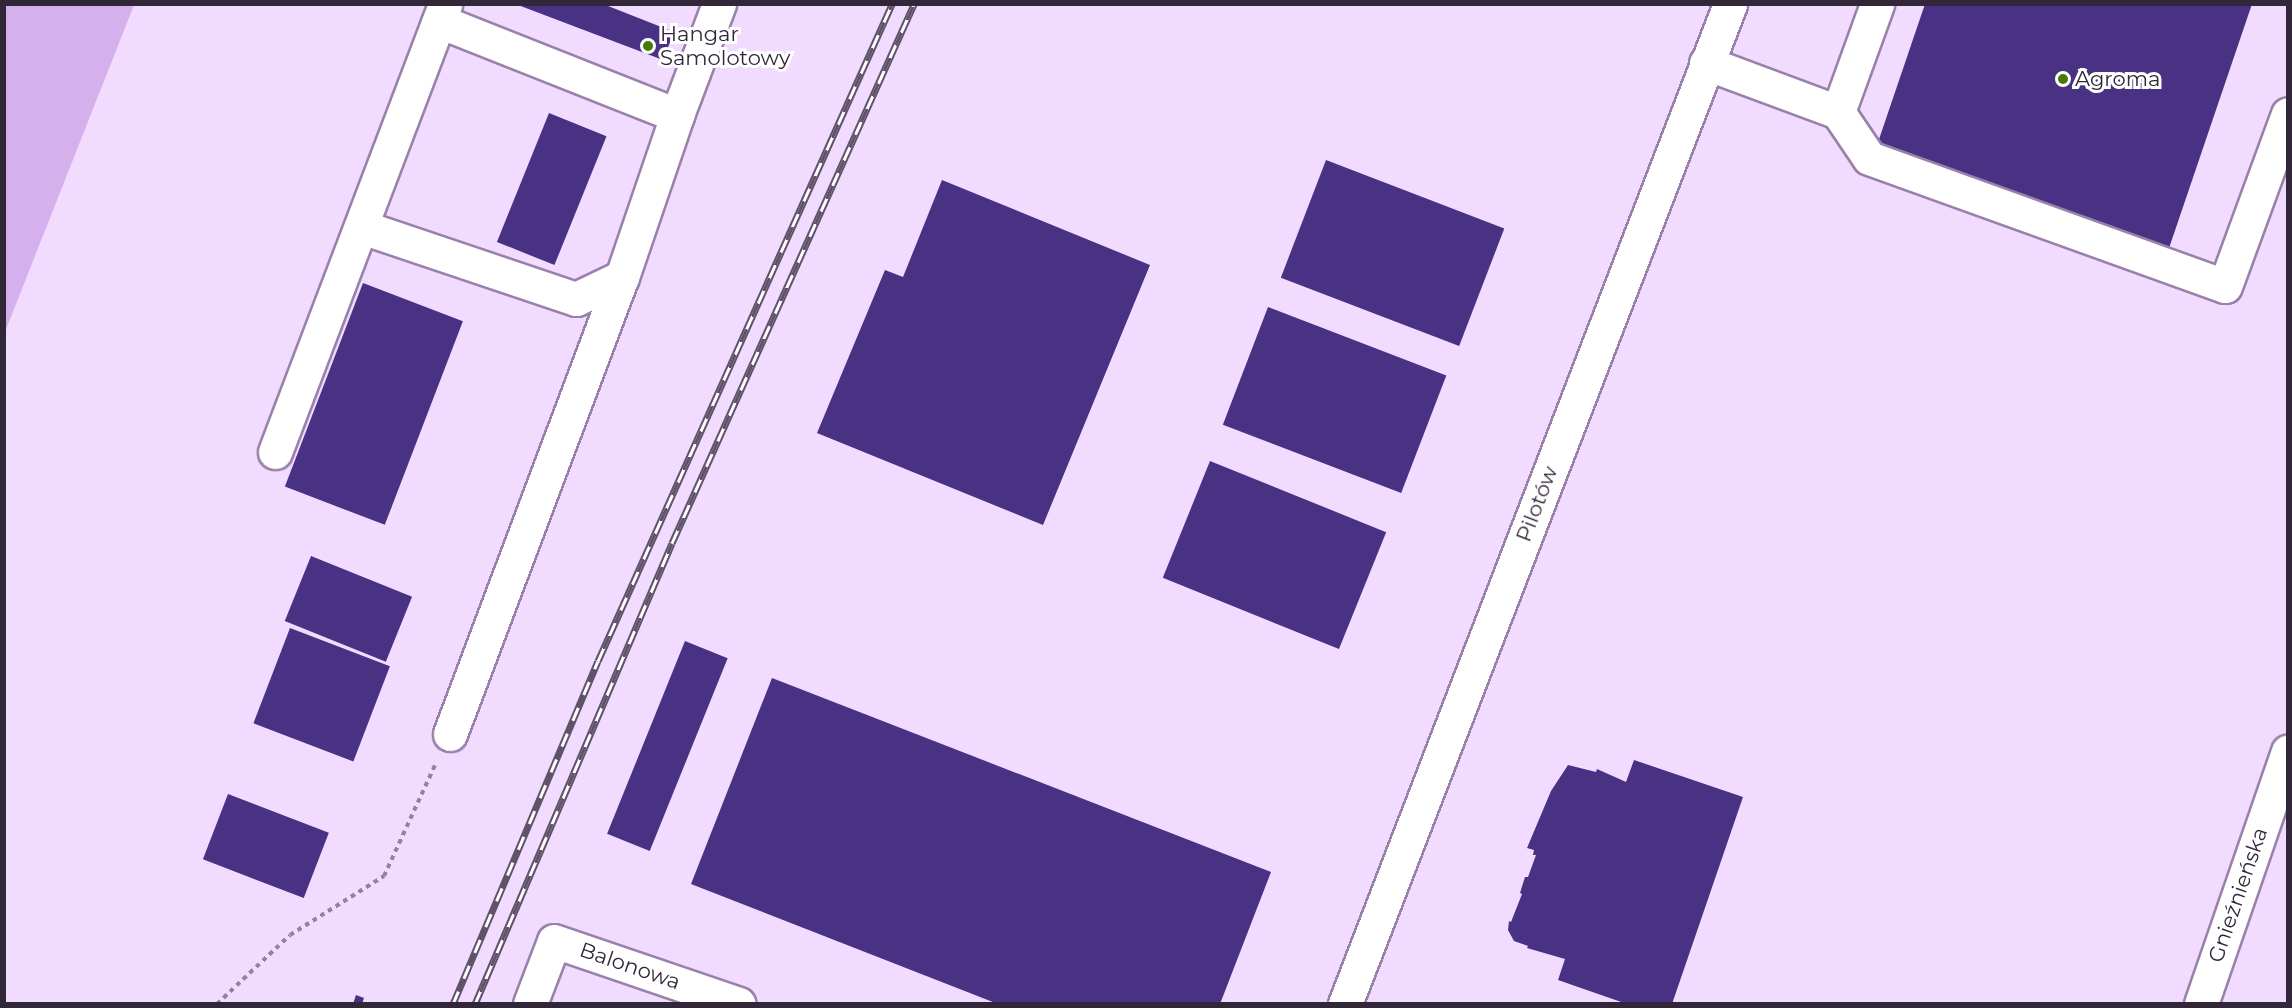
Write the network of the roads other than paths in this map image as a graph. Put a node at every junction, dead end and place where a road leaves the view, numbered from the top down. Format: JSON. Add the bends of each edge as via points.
{"nodes":[{"id":1,"x":719,"y":4,"type":"edge"},
{"id":2,"x":1730,"y":4,"type":"edge"},
{"id":3,"x":1877,"y":4,"type":"edge"},
{"id":4,"x":442,"y":13,"type":"edge"},
{"id":5,"x":1706,"y":63,"type":"junction"},
{"id":6,"x":1838,"y":112,"type":"junction"},
{"id":7,"x":2288,"y":114,"type":"edge"},
{"id":8,"x":676,"y":115,"type":"junction"},
{"id":9,"x":362,"y":227,"type":"junction"},
{"id":10,"x":622,"y":277,"type":"junction"},
{"id":11,"x":275,"y":452,"type":"dead end"},
{"id":12,"x":450,"y":734,"type":"road end"},
{"id":13,"x":2288,"y":752,"type":"edge"},
{"id":14,"x":530,"y":1004,"type":"edge"},
{"id":15,"x":739,"y":1004,"type":"edge"},
{"id":16,"x":1345,"y":1004,"type":"edge"},
{"id":17,"x":2201,"y":1004,"type":"edge"}],
"edges":[{"from":1,"to":8,"type":"street"},
{"from":2,"to":5,"type":"street","name":"Pilotów"},
{"from":3,"to":6,"type":"street"},
{"from":4,"to":8,"type":"street"},
{"from":4,"to":9,"type":"street"},
{"from":5,"to":6,"type":"street"},
{"from":5,"to":16,"type":"street","name":"Pilotów"},
{"from":6,"to":7,"type":"street","via":[[1869,158],[2225,286]]},
{"from":8,"to":10,"type":"street"},
{"from":9,"to":10,"type":"street","via":[[576,299]]},
{"from":9,"to":11,"type":"street"},
{"from":10,"to":12,"type":"street"},
{"from":13,"to":17,"type":"street","name":"Gnieźnieńska"},
{"from":14,"to":15,"type":"street","name":"Balonowa","via":[[554,941]]}]}
